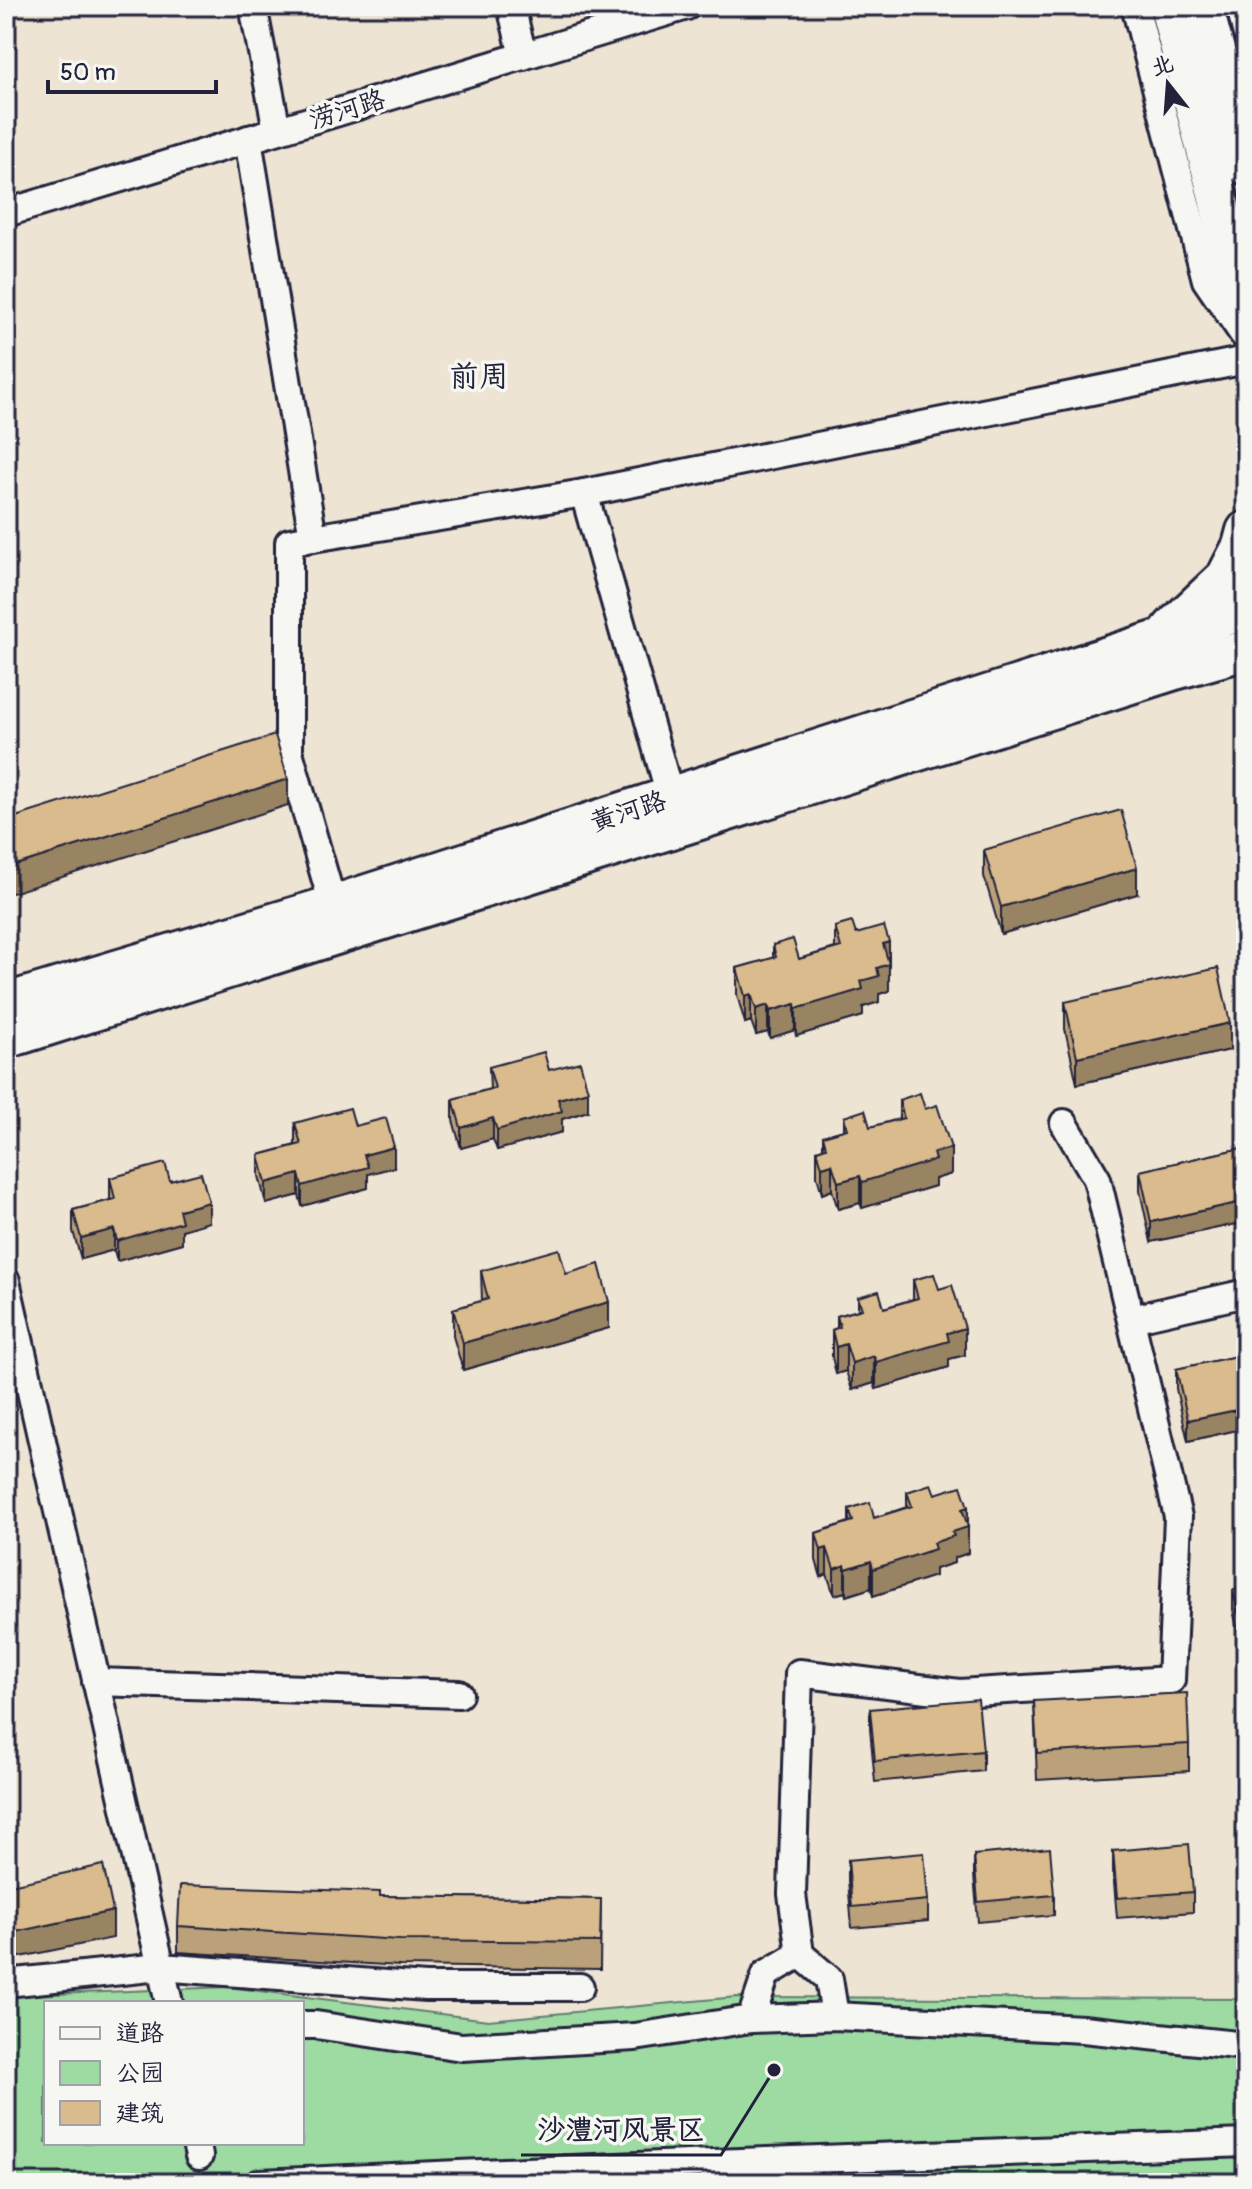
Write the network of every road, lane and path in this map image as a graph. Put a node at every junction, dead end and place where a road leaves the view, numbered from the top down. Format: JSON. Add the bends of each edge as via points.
{"nodes":[{"id":1,"x":253,"y":6,"type":"edge"},
{"id":2,"x":511,"y":6,"type":"edge"},
{"id":3,"x":687,"y":6,"type":"edge"},
{"id":4,"x":1135,"y":6,"type":"edge"},
{"id":5,"x":1169,"y":6,"type":"edge"},
{"id":6,"x":1203,"y":6,"type":"edge"},
{"id":7,"x":1240,"y":6,"type":"edge"},
{"id":8,"x":1246,"y":31,"type":"edge"},
{"id":9,"x":523,"y":56,"type":"junction"},
{"id":10,"x":277,"y":130,"type":"junction"},
{"id":11,"x":248,"y":139,"type":"junction"},
{"id":12,"x":1246,"y":165,"type":"edge"},
{"id":13,"x":6,"y":213,"type":"edge"},
{"id":14,"x":1246,"y":324,"type":"edge"},
{"id":15,"x":1246,"y":338,"type":"edge"},
{"id":16,"x":1246,"y":360,"type":"edge"},
{"id":17,"x":584,"y":493,"type":"junction"},
{"id":18,"x":1246,"y":531,"type":"edge"},
{"id":19,"x":313,"y":538,"type":"junction"},
{"id":20,"x":1246,"y":609,"type":"edge"},
{"id":21,"x":1246,"y":650,"type":"edge"},
{"id":22,"x":1168,"y":654,"type":"junction"},
{"id":23,"x":1246,"y":677,"type":"edge"},
{"id":24,"x":674,"y":812,"type":"junction"},
{"id":25,"x":333,"y":905,"type":"junction"},
{"id":26,"x":6,"y":1003,"type":"edge"},
{"id":27,"x":6,"y":1039,"type":"edge"},
{"id":28,"x":1064,"y":1123,"type":"dead end"},
{"id":29,"x":6,"y":1281,"type":"edge"},
{"id":30,"x":1246,"y":1293,"type":"edge"},
{"id":31,"x":1132,"y":1319,"type":"junction"},
{"id":32,"x":96,"y":1682,"type":"junction"},
{"id":33,"x":459,"y":1694,"type":"dead end"},
{"id":34,"x":800,"y":1954,"type":"junction"},
{"id":35,"x":160,"y":1967,"type":"junction"},
{"id":36,"x":6,"y":1983,"type":"edge"},
{"id":37,"x":580,"y":1987,"type":"dead end"},
{"id":38,"x":168,"y":2001,"type":"edge"},
{"id":39,"x":835,"y":2016,"type":"junction"},
{"id":40,"x":751,"y":2019,"type":"junction"},
{"id":41,"x":304,"y":2025,"type":"edge"},
{"id":42,"x":1246,"y":2046,"type":"edge"},
{"id":43,"x":1246,"y":2143,"type":"edge"},
{"id":44,"x":260,"y":2183,"type":"edge"}],
"edges":[{"from":1,"to":10,"type":"street"},
{"from":2,"to":9,"type":"street"},
{"from":3,"to":9,"type":"street","name":"涝河路"},
{"from":4,"to":15,"type":"street","via":[[1206,280]]},
{"from":5,"to":14,"type":"main road"},
{"from":6,"to":12,"type":"main road"},
{"from":7,"to":8,"type":"street"},
{"from":9,"to":10,"type":"street","name":"涝河路"},
{"from":10,"to":11,"type":"street","name":"涝河路"},
{"from":11,"to":13,"type":"street","name":"涝河路"},
{"from":11,"to":19,"type":"street"},
{"from":16,"to":17,"type":"street"},
{"from":17,"to":19,"type":"street"},
{"from":17,"to":24,"type":"street"},
{"from":18,"to":22,"type":"main road","via":[[1226,577]]},
{"from":19,"to":25,"type":"street","via":[[289,542],[289,752]]},
{"from":20,"to":22,"type":"main road","name":"黄河路"},
{"from":21,"to":22,"type":"main road","name":"黄河路"},
{"from":22,"to":23,"type":"main road"},
{"from":22,"to":24,"type":"main road","name":"黄河路"},
{"from":24,"to":25,"type":"main road","name":"黄河路"},
{"from":24,"to":27,"type":"main road","name":"黄河路"},
{"from":25,"to":26,"type":"main road","name":"黄河路"},
{"from":28,"to":31,"type":"street","via":[[1097,1179]]},
{"from":29,"to":32,"type":"street"},
{"from":30,"to":31,"type":"street"},
{"from":31,"to":34,"type":"street","via":[[1178,1517],[1171,1680],[959,1693],[799,1673],[792,1894]]},
{"from":32,"to":33,"type":"street"},
{"from":32,"to":35,"type":"street"},
{"from":34,"to":39,"type":"street","via":[[829,1979]]},
{"from":34,"to":40,"type":"street","via":[[766,1974]]},
{"from":35,"to":36,"type":"street"},
{"from":35,"to":37,"type":"street","via":[[426,1987]]},
{"from":35,"to":38,"type":"street"},
{"from":39,"to":40,"type":"street"},
{"from":39,"to":42,"type":"street","via":[[1083,2029]]},
{"from":40,"to":41,"type":"street","via":[[635,2037],[462,2047]]},
{"from":43,"to":44,"type":"street"}]}
